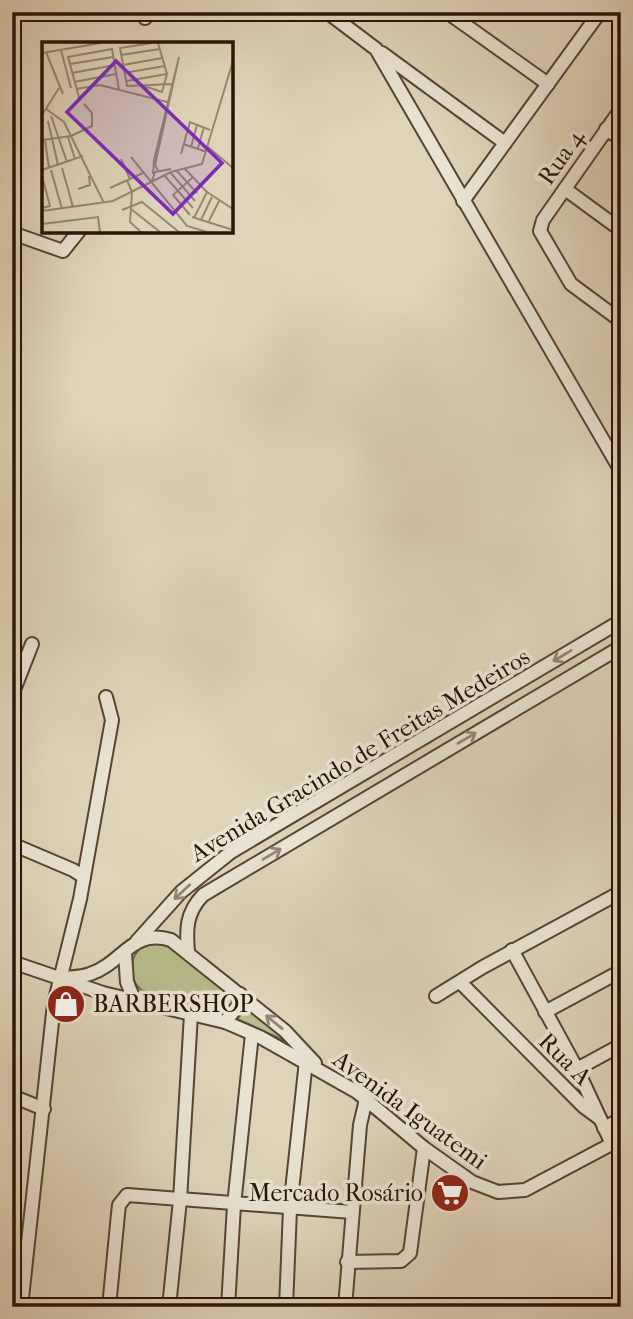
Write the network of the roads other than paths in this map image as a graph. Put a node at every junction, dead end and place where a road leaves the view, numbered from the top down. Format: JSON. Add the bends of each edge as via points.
{"nodes":[{"id":1,"x":327,"y":12,"type":"edge"},
{"id":2,"x":447,"y":12,"type":"edge"},
{"id":3,"x":592,"y":15,"type":"edge"},
{"id":4,"x":376,"y":49,"type":"junction"},
{"id":5,"x":548,"y":84,"type":"junction"},
{"id":6,"x":621,"y":109,"type":"edge"},
{"id":7,"x":606,"y":129,"type":"junction"},
{"id":8,"x":621,"y":139,"type":"edge"},
{"id":9,"x":505,"y":143,"type":"junction"},
{"id":10,"x":565,"y":189,"type":"junction"},
{"id":11,"x":463,"y":201,"type":"junction"},
{"id":12,"x":621,"y":230,"type":"edge"},
{"id":13,"x":12,"y":233,"type":"edge"},
{"id":14,"x":77,"y":233,"type":"edge"},
{"id":15,"x":621,"y":321,"type":"edge"},
{"id":16,"x":621,"y":471,"type":"edge"},
{"id":17,"x":621,"y":621,"type":"edge"},
{"id":18,"x":32,"y":644,"type":"dead end"},
{"id":19,"x":621,"y":647,"type":"edge"},
{"id":20,"x":12,"y":695,"type":"edge"},
{"id":21,"x":106,"y":698,"type":"dead end"},
{"id":22,"x":12,"y":844,"type":"edge"},
{"id":23,"x":84,"y":877,"type":"junction"},
{"id":24,"x":621,"y":891,"type":"edge"},
{"id":25,"x":136,"y":942,"type":"junction"},
{"id":26,"x":512,"y":950,"type":"junction"},
{"id":27,"x":188,"y":952,"type":"junction"},
{"id":28,"x":125,"y":953,"type":"junction"},
{"id":29,"x":12,"y":962,"type":"edge"},
{"id":30,"x":621,"y":971,"type":"edge"},
{"id":31,"x":59,"y":979,"type":"junction"},
{"id":32,"x":460,"y":982,"type":"junction"},
{"id":33,"x":240,"y":994,"type":"junction"},
{"id":34,"x":436,"y":996,"type":"dead end"},
{"id":35,"x":135,"y":1002,"type":"junction"},
{"id":36,"x":545,"y":1012,"type":"junction"},
{"id":37,"x":191,"y":1014,"type":"junction"},
{"id":38,"x":225,"y":1023,"type":"junction"},
{"id":39,"x":252,"y":1034,"type":"junction"},
{"id":40,"x":621,"y":1045,"type":"edge"},
{"id":41,"x":306,"y":1061,"type":"junction"},
{"id":42,"x":577,"y":1069,"type":"junction"},
{"id":43,"x":322,"y":1071,"type":"junction"},
{"id":44,"x":12,"y":1096,"type":"edge"},
{"id":45,"x":366,"y":1099,"type":"junction"},
{"id":46,"x":44,"y":1109,"type":"junction"},
{"id":47,"x":621,"y":1119,"type":"edge"},
{"id":48,"x":601,"y":1123,"type":"junction"},
{"id":49,"x":616,"y":1141,"type":"edge"},
{"id":50,"x":424,"y":1147,"type":"junction"},
{"id":51,"x":180,"y":1200,"type":"junction"},
{"id":52,"x":234,"y":1205,"type":"junction"},
{"id":53,"x":290,"y":1209,"type":"junction"},
{"id":54,"x":352,"y":1212,"type":"junction"},
{"id":55,"x":347,"y":1262,"type":"junction"},
{"id":56,"x":21,"y":1307,"type":"edge"},
{"id":57,"x":109,"y":1307,"type":"edge"},
{"id":58,"x":169,"y":1307,"type":"edge"},
{"id":59,"x":228,"y":1307,"type":"edge"},
{"id":60,"x":286,"y":1307,"type":"edge"},
{"id":61,"x":345,"y":1307,"type":"edge"}],
"edges":[{"from":1,"to":4,"type":"street"},
{"from":2,"to":5,"type":"street"},
{"from":3,"to":5,"type":"street"},
{"from":4,"to":9,"type":"street"},
{"from":4,"to":11,"type":"street"},
{"from":5,"to":9,"type":"street"},
{"from":6,"to":7,"type":"street","name":"Rua 4"},
{"from":7,"to":8,"type":"street"},
{"from":7,"to":10,"type":"street","name":"Rua 4"},
{"from":9,"to":11,"type":"street"},
{"from":10,"to":12,"type":"street"},
{"from":10,"to":15,"type":"street","name":"Rua 4","via":[[540,231],[571,284]]},
{"from":11,"to":16,"type":"street"},
{"from":13,"to":14,"type":"street","via":[[63,251]]},
{"from":17,"to":25,"type":"street","name":"Avenida Gracindo de Freitas Medeiros","one_way":true,"via":[[231,852],[181,892]]},
{"from":18,"to":20,"type":"street"},
{"from":27,"to":19,"type":"street","name":"Avenida Gracindo de Freitas Medeiros","one_way":true,"via":[[189,916],[203,895]]},
{"from":21,"to":23,"type":"street","via":[[113,720]]},
{"from":22,"to":23,"type":"street"},
{"from":23,"to":31,"type":"street"},
{"from":24,"to":26,"type":"street"},
{"from":25,"to":27,"type":"street","via":[[158,936]]},
{"from":25,"to":28,"type":"street","name":"Avenida Gracindo de Freitas Medeiros"},
{"from":26,"to":32,"type":"street"},
{"from":26,"to":36,"type":"street","name":"Rua A"},
{"from":27,"to":33,"type":"street"},
{"from":28,"to":31,"type":"street","name":"Avenida Gracindo de Freitas Medeiros","via":[[91,974]]},
{"from":28,"to":35,"type":"street","via":[[127,982]]},
{"from":29,"to":31,"type":"street","name":"Avenida Iguatemi"},
{"from":30,"to":36,"type":"street"},
{"from":31,"to":35,"type":"street","name":"Avenida Iguatemi"},
{"from":31,"to":46,"type":"street"},
{"from":32,"to":34,"type":"street"},
{"from":32,"to":48,"type":"street","name":"Rua A"},
{"from":33,"to":38,"type":"street"},
{"from":43,"to":33,"type":"street","one_way":true,"via":[[285,1031]]},
{"from":35,"to":37,"type":"street","name":"Avenida Iguatemi"},
{"from":36,"to":42,"type":"street","name":"Rua A"},
{"from":37,"to":38,"type":"street","name":"Avenida Iguatemi"},
{"from":37,"to":51,"type":"street"},
{"from":38,"to":39,"type":"street","name":"Avenida Iguatemi"},
{"from":39,"to":41,"type":"street","name":"Avenida Iguatemi"},
{"from":39,"to":52,"type":"street"},
{"from":40,"to":42,"type":"street"},
{"from":41,"to":43,"type":"street","name":"Avenida Iguatemi"},
{"from":41,"to":53,"type":"street"},
{"from":42,"to":48,"type":"street","name":"Rua A"},
{"from":43,"to":45,"type":"street","name":"Avenida Iguatemi"},
{"from":44,"to":46,"type":"street"},
{"from":45,"to":50,"type":"street","name":"Avenida Iguatemi"},
{"from":45,"to":54,"type":"street"},
{"from":46,"to":56,"type":"street"},
{"from":47,"to":48,"type":"street"},
{"from":48,"to":49,"type":"street"},
{"from":49,"to":50,"type":"street","name":"Avenida Iguatemi","via":[[525,1190],[510,1193],[472,1182]]},
{"from":50,"to":55,"type":"street","via":[[410,1253],[401,1261]]},
{"from":51,"to":52,"type":"street"},
{"from":51,"to":57,"type":"street","via":[[135,1194],[122,1199]]},
{"from":51,"to":58,"type":"street"},
{"from":52,"to":53,"type":"street"},
{"from":52,"to":59,"type":"street"},
{"from":53,"to":54,"type":"street"},
{"from":53,"to":60,"type":"street"},
{"from":54,"to":55,"type":"street"},
{"from":55,"to":61,"type":"street"}]}
